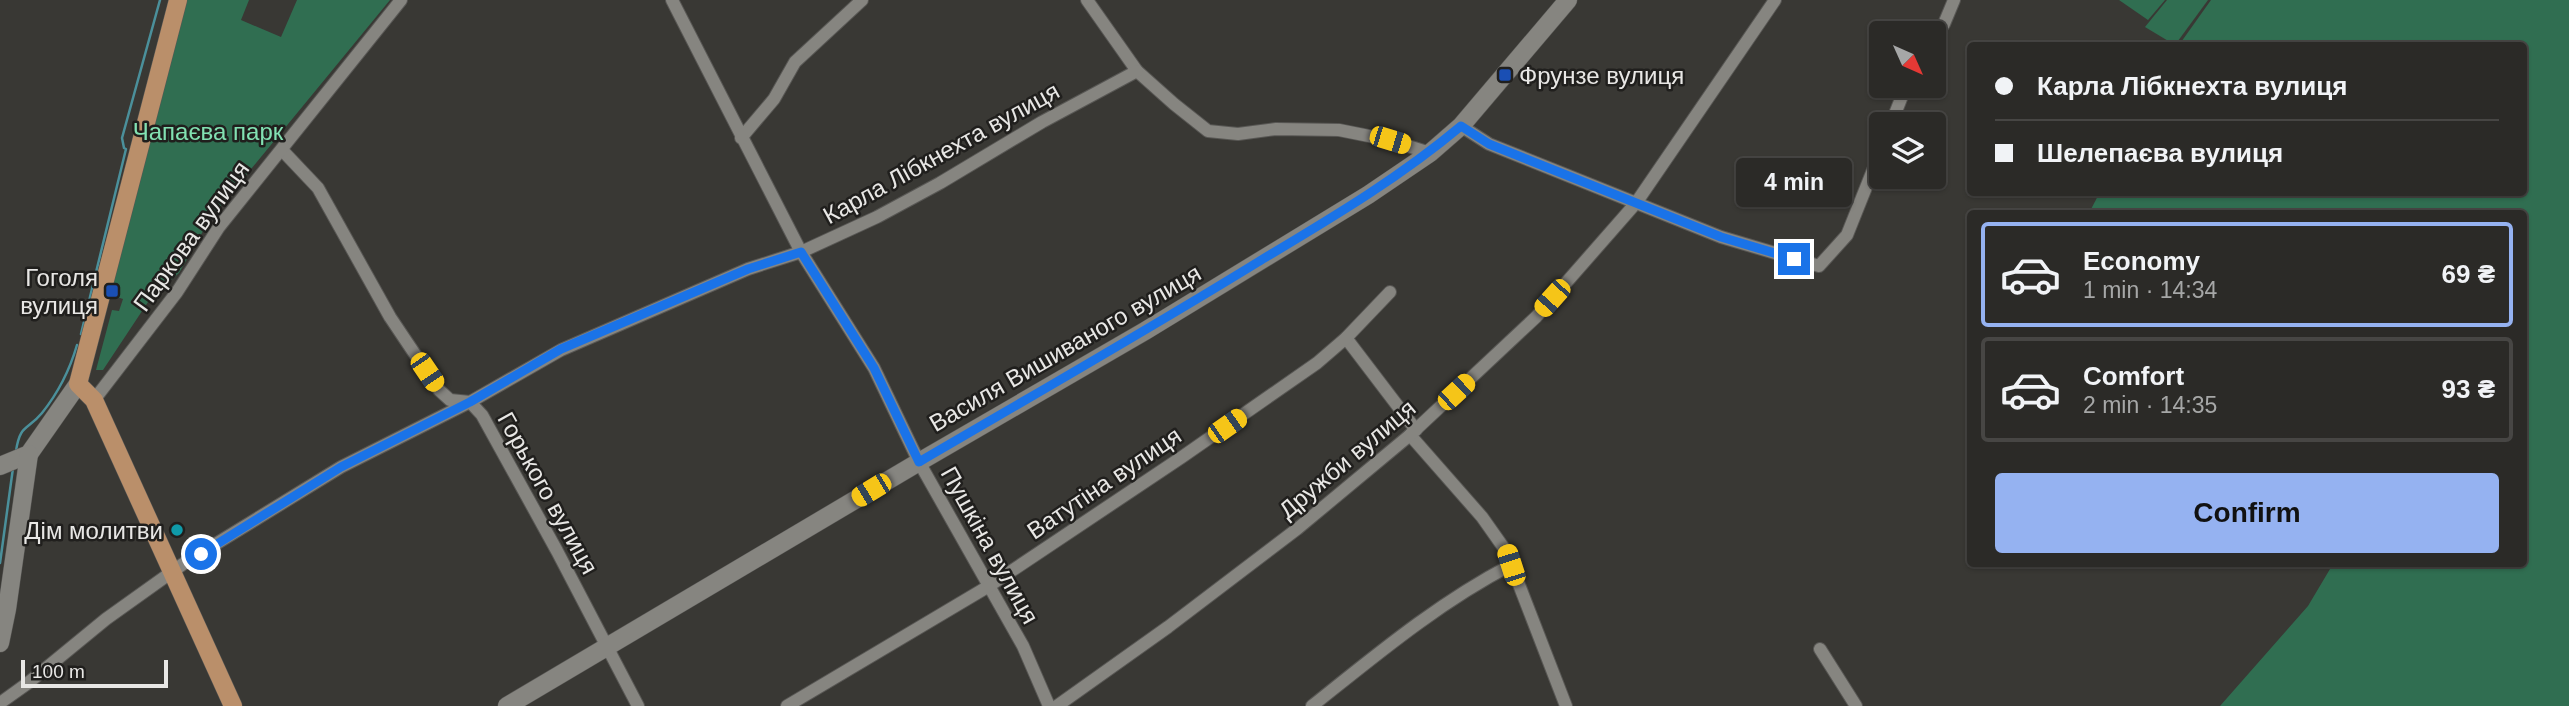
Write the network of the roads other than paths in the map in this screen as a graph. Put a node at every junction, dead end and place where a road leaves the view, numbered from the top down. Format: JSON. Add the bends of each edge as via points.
{"nodes":[{"id":1,"x":178,"y":0,"type":"edge"},
{"id":2,"x":401,"y":0,"type":"edge"},
{"id":3,"x":672,"y":0,"type":"edge"},
{"id":4,"x":862,"y":0,"type":"edge"},
{"id":5,"x":1087,"y":0,"type":"edge"},
{"id":6,"x":1569,"y":0,"type":"edge"},
{"id":7,"x":1775,"y":0,"type":"edge"},
{"id":8,"x":1954,"y":0,"type":"edge"},
{"id":9,"x":1945,"y":21,"type":"edge"},
{"id":10,"x":1137,"y":71,"type":"junction"},
{"id":11,"x":1461,"y":126,"type":"junction"},
{"id":12,"x":741,"y":138,"type":"junction"},
{"id":13,"x":282,"y":150,"type":"junction"},
{"id":14,"x":1430,"y":153,"type":"junction"},
{"id":15,"x":1869,"y":180,"type":"edge"},
{"id":16,"x":1636,"y":203,"type":"junction"},
{"id":17,"x":801,"y":252,"type":"junction"},
{"id":18,"x":1390,"y":292,"type":"dead end"},
{"id":19,"x":1346,"y":338,"type":"junction"},
{"id":20,"x":78,"y":384,"type":"junction"},
{"id":21,"x":94,"y":400,"type":"junction"},
{"id":22,"x":470,"y":402,"type":"junction"},
{"id":23,"x":1413,"y":433,"type":"junction"},
{"id":24,"x":29,"y":454,"type":"junction"},
{"id":25,"x":919,"y":462,"type":"junction"},
{"id":26,"x":0,"y":466,"type":"edge"},
{"id":27,"x":1511,"y":565,"type":"junction"},
{"id":28,"x":172,"y":572,"type":"junction"},
{"id":29,"x":989,"y":586,"type":"junction"},
{"id":30,"x":0,"y":643,"type":"edge"},
{"id":31,"x":607,"y":648,"type":"junction"},
{"id":32,"x":1820,"y":649,"type":"dead end"},
{"id":33,"x":0,"y":703,"type":"edge"},
{"id":34,"x":233,"y":706,"type":"edge"},
{"id":35,"x":507,"y":706,"type":"edge"},
{"id":36,"x":638,"y":706,"type":"edge"},
{"id":37,"x":787,"y":706,"type":"edge"},
{"id":38,"x":1049,"y":706,"type":"edge"},
{"id":39,"x":1057,"y":706,"type":"edge"},
{"id":40,"x":1312,"y":706,"type":"edge"},
{"id":41,"x":1566,"y":706,"type":"edge"},
{"id":42,"x":1856,"y":706,"type":"edge"}],
"edges":[{"from":1,"to":20,"type":"main road"},
{"from":2,"to":13,"type":"street","name":"Паркова вулиця"},
{"from":3,"to":12,"type":"street","name":"Пушкіна вулиця"},
{"from":4,"to":12,"type":"street","via":[[795,62],[774,99]]},
{"from":5,"to":10,"type":"street"},
{"from":6,"to":11,"type":"street","name":"Василя Вишиваного вулиця"},
{"from":7,"to":16,"type":"street","name":"Дружби вулиця"},
{"from":8,"to":9,"type":"street"},
{"from":10,"to":14,"type":"street","via":[[1208,131],[1339,130]]},
{"from":10,"to":17,"type":"street","name":"Карла Лібкнехта вулиця","via":[[877,217]]},
{"from":11,"to":14,"type":"street","name":"Василя Вишиваного вулиця"},
{"from":11,"to":16,"type":"street","via":[[1489,144]]},
{"from":12,"to":17,"type":"street","name":"Пушкіна вулиця"},
{"from":13,"to":21,"type":"street","name":"Паркова вулиця","via":[[219,227],[177,292]]},
{"from":13,"to":22,"type":"street","name":"Горького вулиця","via":[[317,188],[390,317],[439,390],[450,400]]},
{"from":14,"to":25,"type":"street","name":"Василя Вишиваного вулиця","via":[[1169,317]]},
{"from":15,"to":16,"type":"street","via":[[1847,235],[1819,267],[1721,237]]},
{"from":16,"to":23,"type":"street","name":"Дружби вулиця","via":[[1536,317]]},
{"from":17,"to":22,"type":"street","name":"Карла Лібкнехта вулиця","via":[[748,269],[561,349]]},
{"from":17,"to":25,"type":"street","name":"Пушкіна вулиця","via":[[874,368]]},
{"from":18,"to":19,"type":"street","name":"Ватутіна вулиця"},
{"from":19,"to":23,"type":"street"},
{"from":19,"to":29,"type":"street","name":"Ватутіна вулиця","via":[[1205,441]]},
{"from":20,"to":21,"type":"main road"},
{"from":20,"to":24,"type":"street"},
{"from":21,"to":28,"type":"main road"},
{"from":22,"to":28,"type":"street","name":"Карла Лібкнехта вулиця","via":[[341,467]]},
{"from":22,"to":31,"type":"street","name":"Горького вулиця","via":[[482,415]]},
{"from":23,"to":27,"type":"street","via":[[1482,517]]},
{"from":23,"to":39,"type":"street","name":"Дружби вулиця","via":[[1287,538]]},
{"from":24,"to":26,"type":"street"},
{"from":24,"to":30,"type":"street"},
{"from":25,"to":29,"type":"street","name":"Пушкіна вулиця"},
{"from":25,"to":31,"type":"street","name":"Василя Вишиваного вулиця"},
{"from":27,"to":40,"type":"street","via":[[1415,624]]},
{"from":27,"to":41,"type":"street"},
{"from":28,"to":33,"type":"street","name":"Карла Лібкнехта вулиця"},
{"from":28,"to":34,"type":"main road"},
{"from":29,"to":37,"type":"street","name":"Ватутіна вулиця"},
{"from":29,"to":38,"type":"street","name":"Пушкіна вулиця","via":[[1023,646]]},
{"from":31,"to":35,"type":"street","name":"Василя Вишиваного вулиця"},
{"from":31,"to":36,"type":"street","name":"Горького вулиця"},
{"from":32,"to":42,"type":"street"}]}
